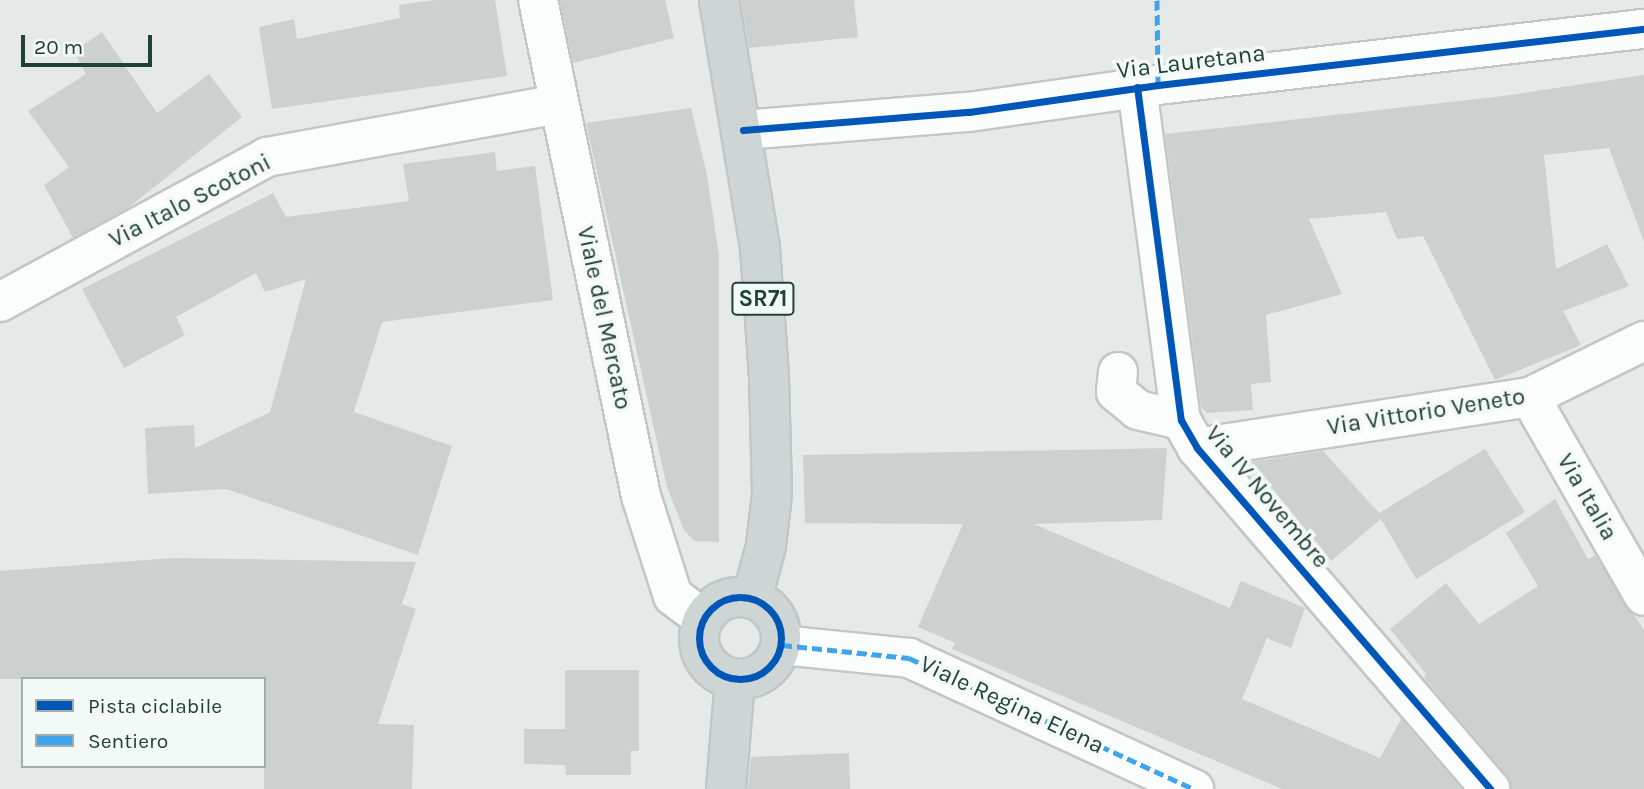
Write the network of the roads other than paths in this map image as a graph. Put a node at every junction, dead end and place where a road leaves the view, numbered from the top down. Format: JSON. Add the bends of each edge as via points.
{"nodes":[{"id":1,"x":538,"y":0,"type":"edge"},
{"id":2,"x":719,"y":0,"type":"edge"},
{"id":3,"x":1644,"y":29,"type":"edge"},
{"id":4,"x":1138,"y":87,"type":"junction"},
{"id":5,"x":559,"y":104,"type":"junction"},
{"id":6,"x":743,"y":130,"type":"junction"},
{"id":7,"x":0,"y":302,"type":"edge"},
{"id":8,"x":1644,"y":341,"type":"edge"},
{"id":9,"x":1118,"y":372,"type":"dead end"},
{"id":10,"x":1531,"y":397,"type":"junction"},
{"id":11,"x":1189,"y":434,"type":"junction"},
{"id":12,"x":1644,"y":596,"type":"edge"},
{"id":13,"x":752,"y":598,"type":"junction"},
{"id":14,"x":703,"y":619,"type":"junction"},
{"id":15,"x":782,"y":645,"type":"junction"},
{"id":16,"x":735,"y":680,"type":"junction"},
{"id":17,"x":726,"y":789,"type":"edge"},
{"id":18,"x":1194,"y":789,"type":"edge"},
{"id":19,"x":1490,"y":789,"type":"edge"}],
"edges":[{"from":1,"to":5,"type":"street","name":"Viale del Mercato"},
{"from":2,"to":6,"type":"main road","number":"SR71"},
{"from":3,"to":4,"type":"street","name":"Via Lauretana"},
{"from":4,"to":6,"type":"street","name":"Via Lauretana","via":[[969,112]]},
{"from":4,"to":11,"type":"street","name":"Via IV Novembre"},
{"from":5,"to":7,"type":"street","name":"Via Italo Scotoni","via":[[267,157]]},
{"from":5,"to":14,"type":"street","name":"Viale del Mercato","via":[[641,496],[673,596]]},
{"from":6,"to":13,"type":"main road","number":"SR71","via":[[760,248],[772,494],[766,546]]},
{"from":8,"to":10,"type":"street","name":"Via Vittorio Veneto"},
{"from":9,"to":11,"type":"street","name":"Via IV Novembre","via":[[1116,392],[1138,410]]},
{"from":10,"to":11,"type":"street","name":"Via Vittorio Veneto"},
{"from":10,"to":12,"type":"street","name":"Via Italia"},
{"from":11,"to":19,"type":"street","name":"Via IV Novembre"},
{"from":13,"to":14,"type":"main road","via":[[723,600]]},
{"from":13,"to":15,"type":"main road","via":[[775,616]]},
{"from":14,"to":16,"type":"main road","via":[[698,638],[703,657],[716,673]]},
{"from":15,"to":16,"type":"main road","via":[[766,671],[751,679]]},
{"from":15,"to":18,"type":"street","name":"Viale Regina Elena","via":[[909,658]]},
{"from":16,"to":17,"type":"main road"}]}
